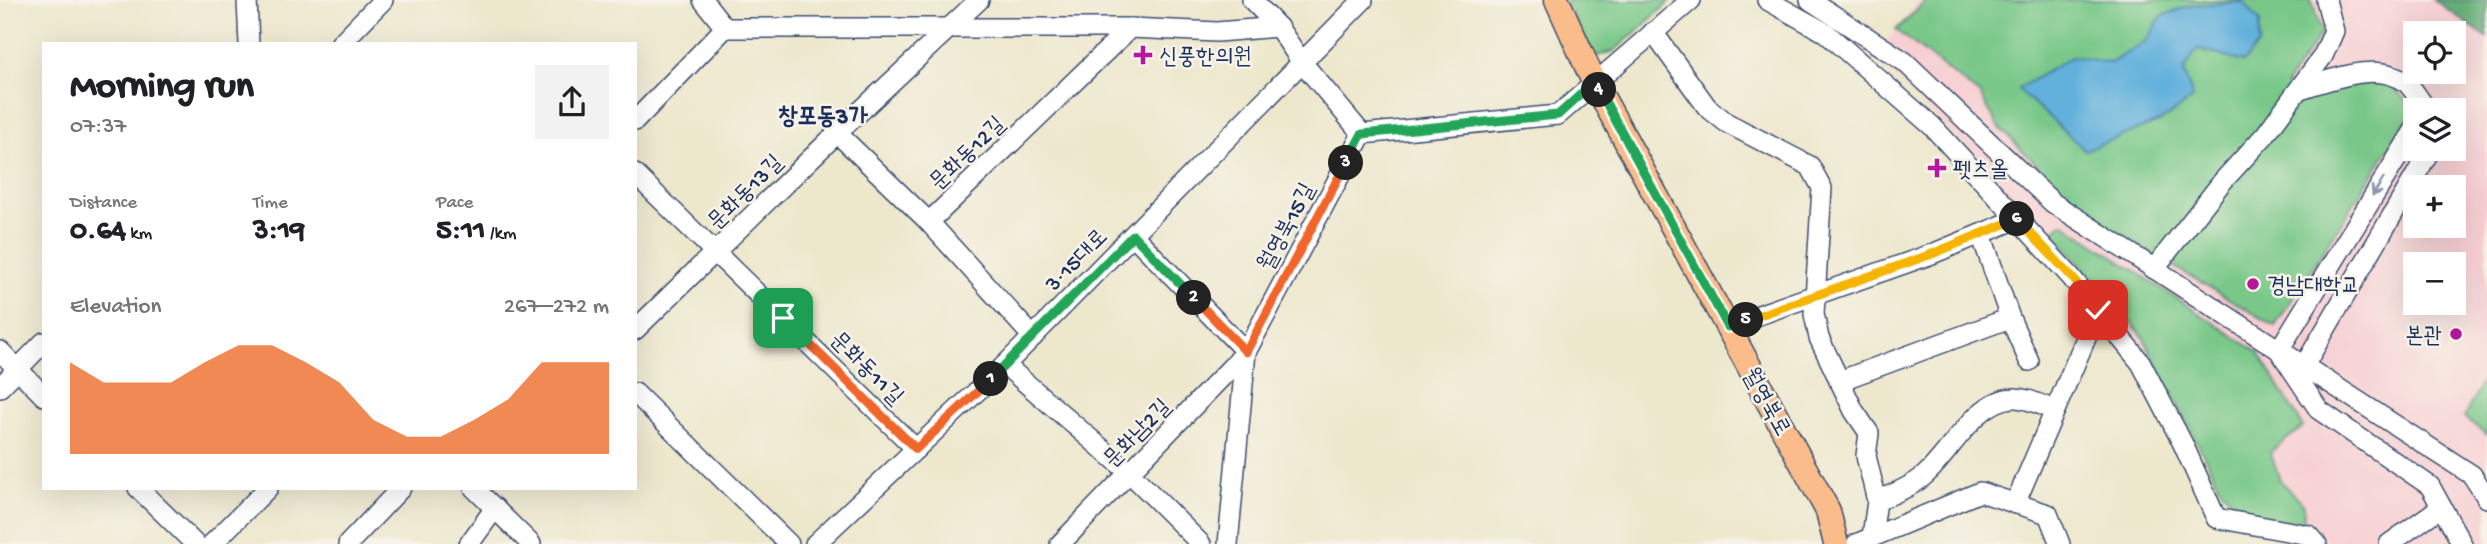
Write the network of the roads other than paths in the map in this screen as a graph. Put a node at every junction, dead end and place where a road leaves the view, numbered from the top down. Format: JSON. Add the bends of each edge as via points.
{"nodes":[{"id":1,"x":247,"y":0,"type":"edge"},
{"id":2,"x":383,"y":0,"type":"edge"},
{"id":3,"x":703,"y":0,"type":"edge"},
{"id":4,"x":979,"y":0,"type":"edge"},
{"id":5,"x":1252,"y":0,"type":"edge"},
{"id":6,"x":1363,"y":0,"type":"edge"},
{"id":7,"x":1557,"y":0,"type":"edge"},
{"id":8,"x":1691,"y":0,"type":"edge"},
{"id":9,"x":1767,"y":0,"type":"edge"},
{"id":10,"x":1810,"y":0,"type":"edge"},
{"id":11,"x":2326,"y":0,"type":"edge"},
{"id":12,"x":1278,"y":27,"type":"junction"},
{"id":13,"x":725,"y":28,"type":"junction"},
{"id":14,"x":950,"y":28,"type":"junction"},
{"id":15,"x":1130,"y":28,"type":"junction"},
{"id":16,"x":1653,"y":32,"type":"junction"},
{"id":17,"x":250,"y":42,"type":"edge"},
{"id":18,"x":342,"y":42,"type":"edge"},
{"id":19,"x":1301,"y":61,"type":"junction"},
{"id":20,"x":1594,"y":82,"type":"junction"},
{"id":21,"x":2300,"y":89,"type":"junction"},
{"id":22,"x":2418,"y":98,"type":"edge"},
{"id":23,"x":637,"y":119,"type":"edge"},
{"id":24,"x":837,"y":133,"type":"junction"},
{"id":25,"x":1362,"y":134,"type":"junction"},
{"id":26,"x":2403,"y":148,"type":"edge"},
{"id":27,"x":2424,"y":161,"type":"edge"},
{"id":28,"x":637,"y":176,"type":"edge"},
{"id":29,"x":2017,"y":219,"type":"junction"},
{"id":30,"x":2358,"y":219,"type":"junction"},
{"id":31,"x":928,"y":221,"type":"junction"},
{"id":32,"x":1981,"y":234,"type":"junction"},
{"id":33,"x":2381,"y":234,"type":"junction"},
{"id":34,"x":1133,"y":235,"type":"junction"},
{"id":35,"x":716,"y":252,"type":"junction"},
{"id":36,"x":2154,"y":269,"type":"junction"},
{"id":37,"x":1814,"y":296,"type":"junction"},
{"id":38,"x":2098,"y":310,"type":"junction"},
{"id":39,"x":2010,"y":318,"type":"junction"},
{"id":40,"x":1728,"y":327,"type":"junction"},
{"id":41,"x":637,"y":328,"type":"edge"},
{"id":42,"x":1033,"y":337,"type":"junction"},
{"id":43,"x":42,"y":344,"type":"edge"},
{"id":44,"x":2279,"y":350,"type":"junction"},
{"id":45,"x":0,"y":351,"type":"edge"},
{"id":46,"x":1246,"y":352,"type":"junction"},
{"id":47,"x":2029,"y":361,"type":"dead end"},
{"id":48,"x":1005,"y":365,"type":"junction"},
{"id":49,"x":2304,"y":366,"type":"junction"},
{"id":50,"x":17,"y":369,"type":"junction"},
{"id":51,"x":1839,"y":381,"type":"junction"},
{"id":52,"x":0,"y":387,"type":"edge"},
{"id":53,"x":42,"y":394,"type":"edge"},
{"id":54,"x":637,"y":395,"type":"edge"},
{"id":55,"x":2056,"y":410,"type":"junction"},
{"id":56,"x":916,"y":449,"type":"junction"},
{"id":57,"x":1130,"y":473,"type":"junction"},
{"id":58,"x":140,"y":490,"type":"edge"},
{"id":59,"x":266,"y":490,"type":"edge"},
{"id":60,"x":399,"y":490,"type":"edge"},
{"id":61,"x":476,"y":490,"type":"edge"},
{"id":62,"x":2487,"y":498,"type":"edge"},
{"id":63,"x":1877,"y":501,"type":"junction"},
{"id":64,"x":2015,"y":504,"type":"junction"},
{"id":65,"x":2441,"y":507,"type":"junction"},
{"id":66,"x":495,"y":508,"type":"junction"},
{"id":67,"x":1864,"y":541,"type":"edge"},
{"id":68,"x":195,"y":544,"type":"edge"},
{"id":69,"x":212,"y":544,"type":"edge"},
{"id":70,"x":348,"y":544,"type":"edge"},
{"id":71,"x":469,"y":544,"type":"edge"},
{"id":72,"x":531,"y":544,"type":"edge"},
{"id":73,"x":789,"y":544,"type":"edge"},
{"id":74,"x":815,"y":544,"type":"edge"},
{"id":75,"x":1060,"y":544,"type":"edge"},
{"id":76,"x":1201,"y":544,"type":"edge"},
{"id":77,"x":1228,"y":544,"type":"edge"},
{"id":78,"x":1836,"y":544,"type":"edge"},
{"id":79,"x":2060,"y":544,"type":"edge"},
{"id":80,"x":2317,"y":544,"type":"edge"},
{"id":81,"x":2389,"y":544,"type":"edge"},
{"id":82,"x":2462,"y":544,"type":"edge"}],
"edges":[{"from":1,"to":17,"type":"street"},
{"from":2,"to":18,"type":"street"},
{"from":3,"to":13,"type":"street"},
{"from":4,"to":14,"type":"street","name":"문화동13길"},
{"from":5,"to":12,"type":"street"},
{"from":6,"to":19,"type":"street","name":"3·15대로"},
{"from":7,"to":20,"type":"main road","name":"월영북로"},
{"from":8,"to":16,"type":"street"},
{"from":9,"to":29,"type":"street","via":[[1836,41],[1932,126]]},
{"from":10,"to":36,"type":"street","via":[[1905,62],[2053,203]]},
{"from":11,"to":21,"type":"street","via":[[2334,31]]},
{"from":12,"to":15,"type":"street","via":[[1217,32]]},
{"from":12,"to":19,"type":"street"},
{"from":13,"to":14,"type":"street"},
{"from":13,"to":23,"type":"street"},
{"from":14,"to":15,"type":"street"},
{"from":14,"to":24,"type":"street","name":"문화동13길"},
{"from":15,"to":31,"type":"street","name":"문화동12길"},
{"from":16,"to":20,"type":"street"},
{"from":16,"to":37,"type":"street","via":[[1707,107],[1727,123],[1810,166],[1822,188]]},
{"from":19,"to":25,"type":"street"},
{"from":19,"to":34,"type":"street","name":"3·15대로"},
{"from":20,"to":25,"type":"street","via":[[1558,115]]},
{"from":20,"to":40,"type":"main road","name":"월영북로"},
{"from":21,"to":22,"type":"street","via":[[2382,71],[2407,84]]},
{"from":21,"to":36,"type":"street"},
{"from":24,"to":31,"type":"street","name":"문화동12길"},
{"from":24,"to":35,"type":"street","name":"문화동13길"},
{"from":25,"to":46,"type":"street","name":"월영북15길"},
{"from":26,"to":30,"type":"street","one_way":true},
{"from":27,"to":33,"type":"street"},
{"from":28,"to":35,"type":"street","name":"문화동11길"},
{"from":29,"to":32,"type":"street"},
{"from":29,"to":38,"type":"street"},
{"from":30,"to":33,"type":"street"},
{"from":30,"to":44,"type":"street"},
{"from":31,"to":42,"type":"street"},
{"from":32,"to":37,"type":"street"},
{"from":32,"to":39,"type":"street"},
{"from":33,"to":49,"type":"street"},
{"from":34,"to":42,"type":"street","name":"3·15대로"},
{"from":34,"to":46,"type":"street"},
{"from":35,"to":41,"type":"street","name":"문화동13길"},
{"from":35,"to":56,"type":"street","name":"문화동11길"},
{"from":36,"to":44,"type":"street"},
{"from":37,"to":40,"type":"street"},
{"from":37,"to":51,"type":"street","via":[[1819,338]]},
{"from":38,"to":55,"type":"street"},
{"from":38,"to":80,"type":"street","via":[[2141,363],[2216,518],[2309,535]]},
{"from":39,"to":47,"type":"street"},
{"from":39,"to":51,"type":"street"},
{"from":40,"to":78,"type":"main road","name":"월영북로","via":[[1828,511]]},
{"from":42,"to":48,"type":"street","name":"3·15대로"},
{"from":43,"to":50,"type":"street"},
{"from":44,"to":49,"type":"street"},
{"from":44,"to":65,"type":"street","via":[[2319,410],[2430,486]]},
{"from":45,"to":50,"type":"street"},
{"from":46,"to":57,"type":"street","name":"문화남2길"},
{"from":46,"to":77,"type":"street","name":"월영북15길"},
{"from":48,"to":56,"type":"street","name":"3·15대로"},
{"from":48,"to":57,"type":"street"},
{"from":49,"to":62,"type":"street","via":[[2472,475]]},
{"from":50,"to":52,"type":"street"},
{"from":50,"to":53,"type":"street"},
{"from":51,"to":63,"type":"street","via":[[1869,433],[1866,456]]},
{"from":54,"to":73,"type":"street"},
{"from":55,"to":63,"type":"street","via":[[2015,397],[1994,403],[1976,415],[1922,478]]},
{"from":55,"to":64,"type":"street"},
{"from":56,"to":74,"type":"street","name":"3·15대로"},
{"from":57,"to":75,"type":"street","name":"문화남2길"},
{"from":57,"to":76,"type":"street"},
{"from":58,"to":68,"type":"street"},
{"from":59,"to":69,"type":"street"},
{"from":60,"to":70,"type":"street"},
{"from":61,"to":66,"type":"street"},
{"from":63,"to":67,"type":"street"},
{"from":64,"to":67,"type":"street","via":[[1980,492]]},
{"from":64,"to":79,"type":"street","via":[[2048,514]]},
{"from":65,"to":81,"type":"street"},
{"from":65,"to":82,"type":"street"},
{"from":66,"to":71,"type":"street"},
{"from":66,"to":72,"type":"street"}]}
